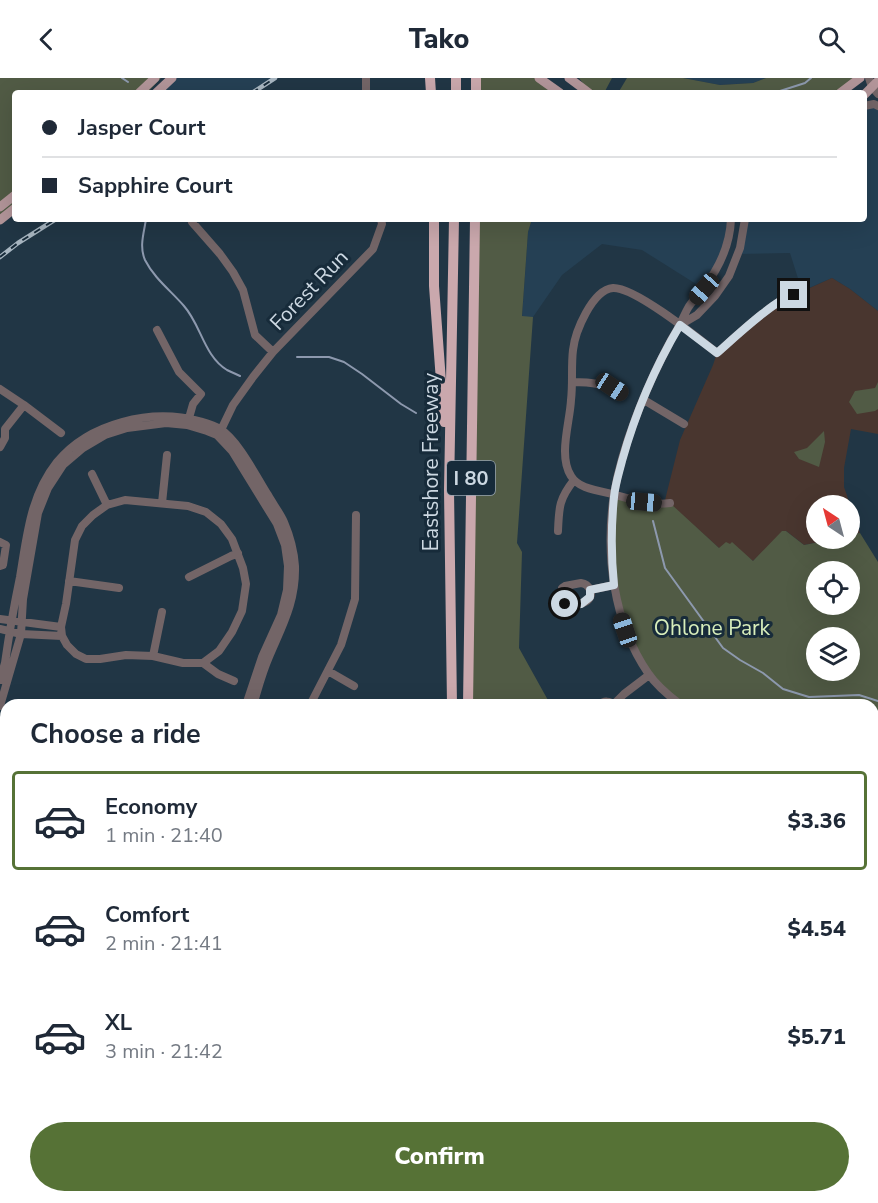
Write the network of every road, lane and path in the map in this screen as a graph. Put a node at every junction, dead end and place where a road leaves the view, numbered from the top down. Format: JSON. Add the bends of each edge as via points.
{"nodes":[{"id":1,"x":155,"y":78,"type":"edge"},
{"id":2,"x":172,"y":78,"type":"edge"},
{"id":3,"x":539,"y":78,"type":"edge"},
{"id":4,"x":569,"y":78,"type":"edge"},
{"id":5,"x":860,"y":78,"type":"edge"},
{"id":6,"x":142,"y":90,"type":"edge"},
{"id":7,"x":159,"y":90,"type":"edge"},
{"id":8,"x":556,"y":90,"type":"edge"},
{"id":9,"x":585,"y":90,"type":"edge"},
{"id":10,"x":845,"y":90,"type":"edge"},
{"id":11,"x":12,"y":197,"type":"edge"},
{"id":12,"x":0,"y":207,"type":"edge"},
{"id":13,"x":12,"y":210,"type":"edge"},
{"id":14,"x":0,"y":220,"type":"edge"},
{"id":15,"x":192,"y":222,"type":"edge"},
{"id":16,"x":382,"y":222,"type":"edge"},
{"id":17,"x":434,"y":222,"type":"edge"},
{"id":18,"x":454,"y":222,"type":"edge"},
{"id":19,"x":475,"y":222,"type":"edge"},
{"id":20,"x":730,"y":222,"type":"edge"},
{"id":21,"x":744,"y":222,"type":"edge"},
{"id":22,"x":794,"y":295,"type":"dead end"},
{"id":23,"x":680,"y":325,"type":"junction"},
{"id":24,"x":157,"y":330,"type":"dead end"},
{"id":25,"x":273,"y":352,"type":"junction"},
{"id":26,"x":572,"y":381,"type":"junction"},
{"id":27,"x":0,"y":389,"type":"edge"},
{"id":28,"x":622,"y":394,"type":"dead end"},
{"id":29,"x":644,"y":400,"type":"junction"},
{"id":30,"x":24,"y":405,"type":"junction"},
{"id":31,"x":189,"y":418,"type":"junction"},
{"id":32,"x":684,"y":424,"type":"dead end"},
{"id":33,"x":2,"y":429,"type":"edge"},
{"id":34,"x":61,"y":433,"type":"dead end"},
{"id":35,"x":219,"y":433,"type":"junction"},
{"id":36,"x":0,"y":447,"type":"edge"},
{"id":37,"x":167,"y":455,"type":"dead end"},
{"id":38,"x":92,"y":474,"type":"dead end"},
{"id":39,"x":574,"y":480,"type":"junction"},
{"id":40,"x":449,"y":490,"type":"junction"},
{"id":41,"x":614,"y":495,"type":"junction"},
{"id":42,"x":162,"y":503,"type":"junction"},
{"id":43,"x":670,"y":504,"type":"dead end"},
{"id":44,"x":107,"y":505,"type":"junction"},
{"id":45,"x":356,"y":515,"type":"dead end"},
{"id":46,"x":558,"y":531,"type":"dead end"},
{"id":47,"x":0,"y":542,"type":"edge"},
{"id":48,"x":238,"y":553,"type":"junction"},
{"id":49,"x":0,"y":566,"type":"edge"},
{"id":50,"x":189,"y":577,"type":"dead end"},
{"id":51,"x":69,"y":581,"type":"junction"},
{"id":52,"x":614,"y":585,"type":"junction"},
{"id":53,"x":119,"y":588,"type":"dead end"},
{"id":54,"x":590,"y":590,"type":"dead end"},
{"id":55,"x":162,"y":612,"type":"dead end"},
{"id":56,"x":0,"y":619,"type":"edge"},
{"id":57,"x":12,"y":621,"type":"junction"},
{"id":58,"x":22,"y":622,"type":"junction"},
{"id":59,"x":61,"y":627,"type":"junction"},
{"id":60,"x":0,"y":629,"type":"edge"},
{"id":61,"x":9,"y":631,"type":"junction"},
{"id":62,"x":21,"y":634,"type":"junction"},
{"id":63,"x":62,"y":636,"type":"junction"},
{"id":64,"x":153,"y":656,"type":"junction"},
{"id":65,"x":203,"y":663,"type":"junction"},
{"id":66,"x":328,"y":671,"type":"junction"},
{"id":67,"x":649,"y":675,"type":"junction"},
{"id":68,"x":0,"y":680,"type":"edge"},
{"id":69,"x":234,"y":681,"type":"dead end"},
{"id":70,"x":354,"y":686,"type":"dead end"},
{"id":71,"x":2,"y":699,"type":"edge"},
{"id":72,"x":248,"y":699,"type":"edge"},
{"id":73,"x":255,"y":699,"type":"edge"},
{"id":74,"x":313,"y":699,"type":"edge"},
{"id":75,"x":453,"y":699,"type":"edge"},
{"id":76,"x":468,"y":699,"type":"edge"},
{"id":77,"x":619,"y":699,"type":"edge"},
{"id":78,"x":675,"y":699,"type":"edge"}],
"edges":[{"from":1,"to":6,"type":"main road"},
{"from":2,"to":7,"type":"main road"},
{"from":3,"to":8,"type":"main road"},
{"from":4,"to":9,"type":"main road"},
{"from":5,"to":10,"type":"main road"},
{"from":11,"to":12,"type":"main road"},
{"from":13,"to":14,"type":"main road"},
{"from":15,"to":25,"type":"street","name":"Forest Run","via":[[233,272],[243,290],[255,335]]},
{"from":16,"to":25,"type":"street","name":"Forest Run","via":[[373,249]]},
{"from":17,"to":40,"type":"highway","via":[[434,286]]},
{"from":18,"to":40,"type":"highway","name":"Eastshore Freeway","number":"I 80"},
{"from":19,"to":76,"type":"highway","name":"Eastshore Freeway","number":"I 80"},
{"from":20,"to":23,"type":"street","via":[[721,259],[704,289],[688,306]]},
{"from":21,"to":23,"type":"street","via":[[729,276],[697,315]]},
{"from":22,"to":23,"type":"street","via":[[768,309],[717,353]]},
{"from":23,"to":26,"type":"street","via":[[624,290],[604,291],[593,301],[576,334]]},
{"from":23,"to":29,"type":"street"},
{"from":24,"to":31,"type":"street","via":[[179,372],[201,394]]},
{"from":25,"to":35,"type":"street","name":"Forest Run","via":[[233,405]]},
{"from":26,"to":28,"type":"street","via":[[612,387]]},
{"from":26,"to":39,"type":"street","via":[[564,451],[567,469]]},
{"from":27,"to":30,"type":"street"},
{"from":29,"to":32,"type":"street"},
{"from":29,"to":41,"type":"street","via":[[626,446]]},
{"from":30,"to":33,"type":"street"},
{"from":30,"to":34,"type":"street"},
{"from":31,"to":35,"type":"street","via":[[210,424]]},
{"from":31,"to":57,"type":"street","via":[[166,416],[125,421],[79,442],[58,461],[31,511]]},
{"from":33,"to":36,"type":"street","via":[[5,438]]},
{"from":35,"to":58,"type":"street","via":[[166,423],[127,428],[105,435],[63,465],[38,513]]},
{"from":35,"to":72,"type":"street","via":[[277,524],[288,566],[281,615]]},
{"from":35,"to":73,"type":"street","via":[[237,446],[284,521],[292,543],[294,591]]},
{"from":37,"to":42,"type":"street"},
{"from":38,"to":44,"type":"street"},
{"from":39,"to":41,"type":"street","via":[[584,487]]},
{"from":39,"to":46,"type":"street","via":[[560,503]]},
{"from":40,"to":75,"type":"highway","name":"Eastshore Freeway","number":"I 80"},
{"from":41,"to":43,"type":"street"},
{"from":41,"to":52,"type":"street"},
{"from":42,"to":44,"type":"street","via":[[125,500]]},
{"from":42,"to":48,"type":"street","via":[[206,512],[221,524]]},
{"from":44,"to":51,"type":"street","via":[[82,526],[75,540]]},
{"from":45,"to":66,"type":"street","via":[[355,599],[341,645]]},
{"from":47,"to":49,"type":"street","via":[[6,545]]},
{"from":48,"to":50,"type":"street"},
{"from":48,"to":65,"type":"street","via":[[246,584],[242,611],[219,651]]},
{"from":51,"to":53,"type":"street"},
{"from":51,"to":59,"type":"street"},
{"from":52,"to":54,"type":"street"},
{"from":52,"to":67,"type":"street","via":[[625,630]]},
{"from":55,"to":64,"type":"street"},
{"from":56,"to":57,"type":"street"},
{"from":57,"to":58,"type":"street"},
{"from":57,"to":61,"type":"street"},
{"from":58,"to":59,"type":"street"},
{"from":58,"to":62,"type":"street"},
{"from":59,"to":63,"type":"street"},
{"from":60,"to":61,"type":"street"},
{"from":61,"to":62,"type":"street"},
{"from":61,"to":68,"type":"street"},
{"from":62,"to":63,"type":"street"},
{"from":62,"to":71,"type":"street"},
{"from":63,"to":64,"type":"street","via":[[76,654],[86,659]]},
{"from":64,"to":65,"type":"street"},
{"from":65,"to":69,"type":"street"},
{"from":66,"to":70,"type":"street"},
{"from":66,"to":74,"type":"street"},
{"from":67,"to":77,"type":"street"},
{"from":67,"to":78,"type":"street"}]}
